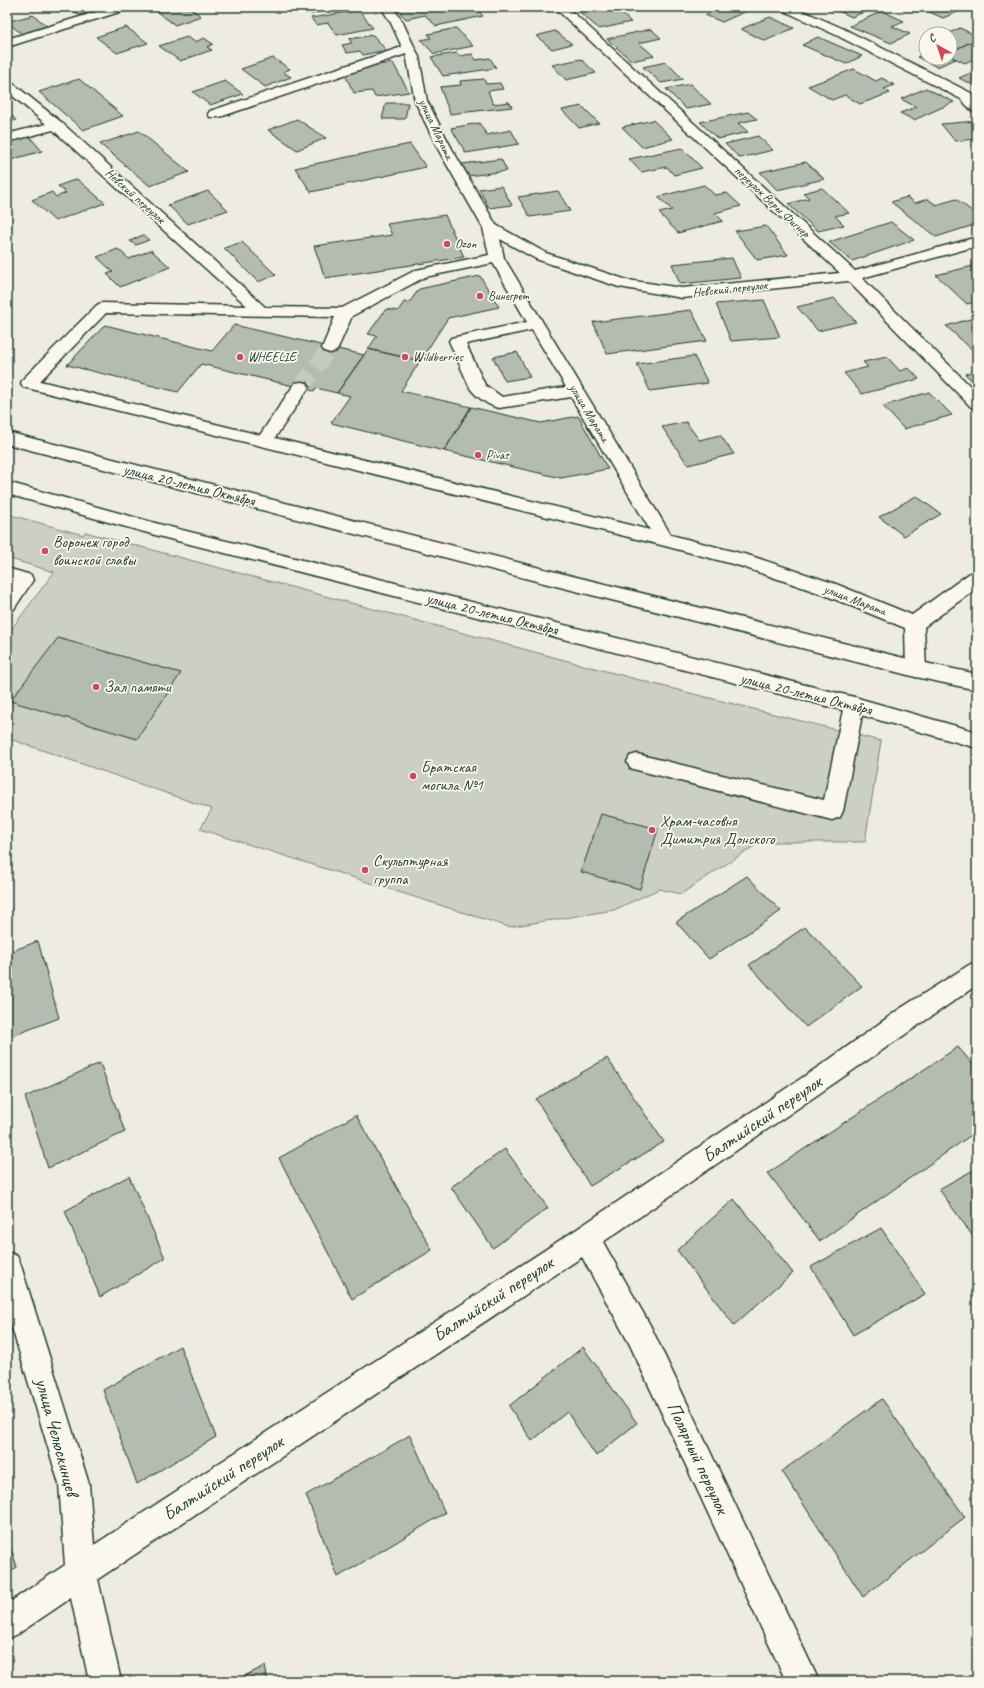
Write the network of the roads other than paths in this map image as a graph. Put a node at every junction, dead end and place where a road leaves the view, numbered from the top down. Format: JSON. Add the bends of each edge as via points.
{"nodes":[{"id":1,"x":125,"y":7,"type":"edge"},
{"id":2,"x":387,"y":7,"type":"edge"},
{"id":3,"x":560,"y":7,"type":"edge"},
{"id":4,"x":789,"y":8,"type":"edge"},
{"id":5,"x":7,"y":43,"type":"edge"},
{"id":6,"x":410,"y":49,"type":"junction"},
{"id":7,"x":7,"y":85,"type":"edge"},
{"id":8,"x":977,"y":108,"type":"edge"},
{"id":9,"x":215,"y":114,"type":"dead end"},
{"id":10,"x":56,"y":125,"type":"junction"},
{"id":11,"x":7,"y":138,"type":"edge"},
{"id":12,"x":490,"y":228,"type":"junction"},
{"id":13,"x":977,"y":241,"type":"edge"},
{"id":14,"x":497,"y":258,"type":"junction"},
{"id":15,"x":852,"y":276,"type":"junction"},
{"id":16,"x":261,"y":311,"type":"junction"},
{"id":17,"x":345,"y":313,"type":"junction"},
{"id":18,"x":536,"y":325,"type":"junction"},
{"id":19,"x":330,"y":348,"type":"tunnel mouth"},
{"id":20,"x":301,"y":388,"type":"tunnel mouth"},
{"id":21,"x":576,"y":391,"type":"junction"},
{"id":22,"x":977,"y":403,"type":"edge"},
{"id":23,"x":7,"y":438,"type":"edge"},
{"id":24,"x":265,"y":440,"type":"junction"},
{"id":25,"x":7,"y":488,"type":"edge"},
{"id":26,"x":665,"y":540,"type":"junction"},
{"id":27,"x":7,"y":574,"type":"edge"},
{"id":28,"x":977,"y":578,"type":"edge"},
{"id":29,"x":7,"y":604,"type":"edge"},
{"id":30,"x":914,"y":624,"type":"junction"},
{"id":31,"x":916,"y":669,"type":"junction"},
{"id":32,"x":977,"y":682,"type":"edge"},
{"id":33,"x":854,"y":705,"type":"junction"},
{"id":34,"x":977,"y":740,"type":"edge"},
{"id":35,"x":637,"y":762,"type":"dead end"},
{"id":36,"x":975,"y":978,"type":"edge"},
{"id":37,"x":586,"y":1238,"type":"junction"},
{"id":38,"x":7,"y":1266,"type":"edge"},
{"id":39,"x":81,"y":1572,"type":"junction"},
{"id":40,"x":7,"y":1623,"type":"edge"},
{"id":41,"x":105,"y":1681,"type":"edge"},
{"id":42,"x":803,"y":1681,"type":"edge"}],
"edges":[{"from":1,"to":5,"type":"street"},
{"from":2,"to":6,"type":"street","name":"улица Марата"},
{"from":3,"to":15,"type":"street","name":"переулок Веры Фигнер"},
{"from":4,"to":8,"type":"street","via":[[966,96]]},
{"from":6,"to":9,"type":"street"},
{"from":6,"to":12,"type":"street","name":"улица Марата","via":[[421,101],[445,150]]},
{"from":7,"to":10,"type":"street","name":"Невский переулок"},
{"from":10,"to":11,"type":"street"},
{"from":10,"to":16,"type":"street","name":"Невский переулок"},
{"from":12,"to":14,"type":"street","name":"улица Марата"},
{"from":12,"to":15,"type":"street","name":"Невский переулок","via":[[541,256],[564,264],[624,284],[682,294]]},
{"from":13,"to":15,"type":"street","name":"Невский переулок"},
{"from":14,"to":17,"type":"street","via":[[421,273]]},
{"from":14,"to":18,"type":"street","name":"улица Марата"},
{"from":15,"to":22,"type":"street","name":"переулок Веры Фигнер"},
{"from":16,"to":17,"type":"street"},
{"from":16,"to":24,"type":"street","via":[[102,308],[29,383]]},
{"from":17,"to":19,"type":"street"},
{"from":18,"to":21,"type":"street","name":"улица Марата"},
{"from":18,"to":21,"type":"street","via":[[457,341],[478,388],[499,403]]},
{"from":20,"to":24,"type":"street"},
{"from":21,"to":26,"type":"street","name":"улица Марата"},
{"from":23,"to":31,"type":"street","name":"улица 20-летия Октября"},
{"from":24,"to":26,"type":"street"},
{"from":25,"to":33,"type":"street","name":"улица 20-летия Октября","via":[[166,532]]},
{"from":26,"to":30,"type":"street","name":"улица Марата","via":[[744,561],[830,589]]},
{"from":27,"to":29,"type":"street","via":[[24,580]]},
{"from":28,"to":30,"type":"street"},
{"from":30,"to":31,"type":"street"},
{"from":31,"to":32,"type":"street","name":"улица 20-летия Октября"},
{"from":33,"to":34,"type":"street","name":"улица 20-летия Октября"},
{"from":33,"to":35,"type":"street","via":[[832,811]]},
{"from":36,"to":37,"type":"street","name":"Балтийский переулок","via":[[910,1016]]},
{"from":37,"to":39,"type":"street","name":"Балтийский переулок"},
{"from":37,"to":42,"type":"street","name":"Полярный переулок","via":[[640,1335]]},
{"from":38,"to":39,"type":"street","name":"улица Челюскинцев","via":[[74,1484]]},
{"from":39,"to":40,"type":"street","name":"Балтийский переулок"},
{"from":39,"to":41,"type":"street","name":"улица Челюскинцев"}]}
